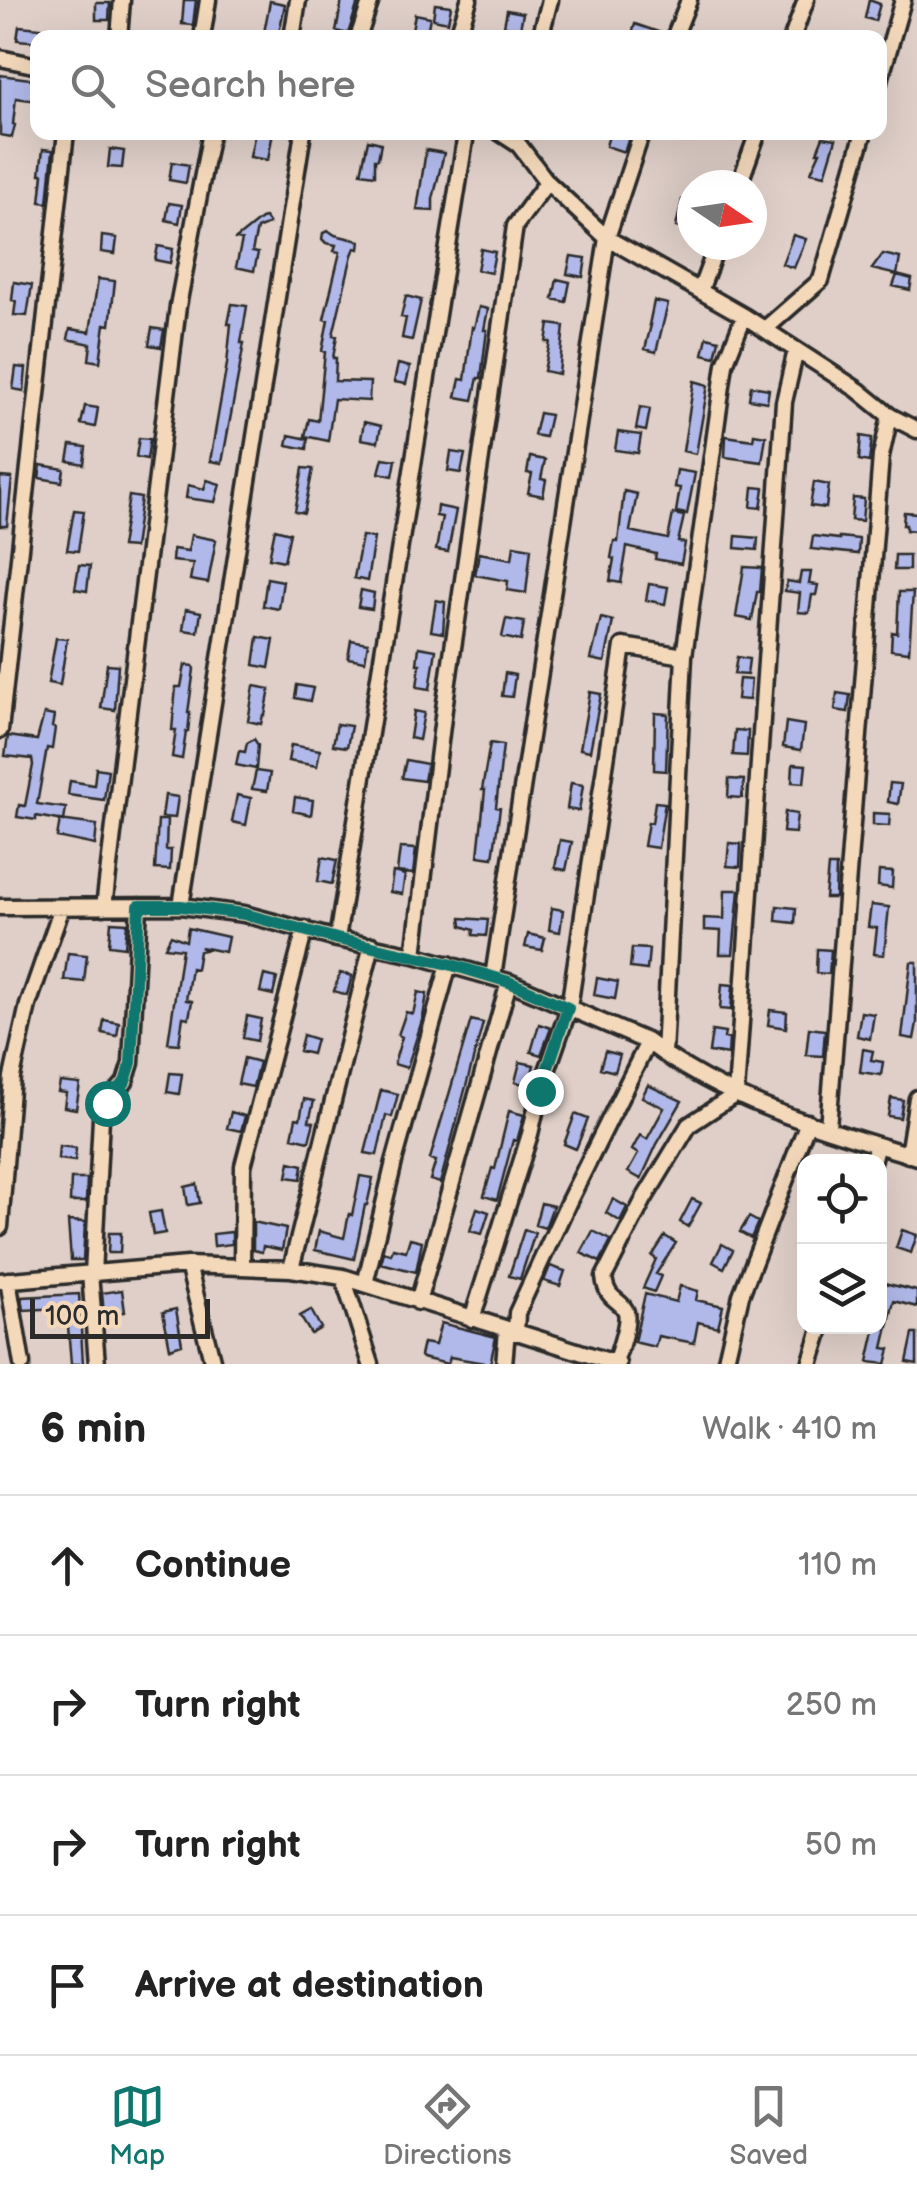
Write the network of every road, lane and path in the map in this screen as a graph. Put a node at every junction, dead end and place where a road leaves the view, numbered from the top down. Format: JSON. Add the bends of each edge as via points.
{"nodes":[{"id":1,"x":122,"y":0,"type":"edge"},
{"id":2,"x":208,"y":0,"type":"edge"},
{"id":3,"x":298,"y":0,"type":"edge"},
{"id":4,"x":370,"y":0,"type":"edge"},
{"id":5,"x":469,"y":0,"type":"edge"},
{"id":6,"x":550,"y":0,"type":"edge"},
{"id":7,"x":688,"y":0,"type":"edge"},
{"id":8,"x":806,"y":0,"type":"edge"},
{"id":9,"x":903,"y":0,"type":"edge"},
{"id":10,"x":120,"y":30,"type":"edge"},
{"id":11,"x":203,"y":30,"type":"edge"},
{"id":12,"x":293,"y":30,"type":"edge"},
{"id":13,"x":361,"y":30,"type":"edge"},
{"id":14,"x":459,"y":30,"type":"edge"},
{"id":15,"x":542,"y":30,"type":"edge"},
{"id":16,"x":677,"y":30,"type":"edge"},
{"id":17,"x":795,"y":30,"type":"edge"},
{"id":18,"x":887,"y":56,"type":"edge"},
{"id":19,"x":0,"y":58,"type":"edge"},
{"id":20,"x":30,"y":64,"type":"edge"},
{"id":21,"x":65,"y":140,"type":"edge"},
{"id":22,"x":209,"y":140,"type":"edge"},
{"id":23,"x":302,"y":140,"type":"edge"},
{"id":24,"x":462,"y":140,"type":"edge"},
{"id":25,"x":513,"y":140,"type":"edge"},
{"id":26,"x":639,"y":140,"type":"edge"},
{"id":27,"x":755,"y":140,"type":"edge"},
{"id":28,"x":862,"y":140,"type":"edge"},
{"id":29,"x":744,"y":170,"type":"edge"},
{"id":30,"x":547,"y":182,"type":"junction"},
{"id":31,"x":607,"y":238,"type":"junction"},
{"id":32,"x":711,"y":260,"type":"edge"},
{"id":33,"x":700,"y":291,"type":"junction"},
{"id":34,"x":744,"y":316,"type":"junction"},
{"id":35,"x":765,"y":330,"type":"junction"},
{"id":36,"x":796,"y":350,"type":"junction"},
{"id":37,"x":890,"y":416,"type":"junction"},
{"id":38,"x":917,"y":430,"type":"edge"},
{"id":39,"x":684,"y":656,"type":"junction"},
{"id":40,"x":0,"y":730,"type":"edge"},
{"id":41,"x":139,"y":906,"type":"junction"},
{"id":42,"x":181,"y":906,"type":"junction"},
{"id":43,"x":62,"y":907,"type":"junction"},
{"id":44,"x":104,"y":907,"type":"junction"},
{"id":45,"x":0,"y":908,"type":"edge"},
{"id":46,"x":305,"y":929,"type":"junction"},
{"id":47,"x":337,"y":939,"type":"junction"},
{"id":48,"x":372,"y":945,"type":"junction"},
{"id":49,"x":414,"y":954,"type":"junction"},
{"id":50,"x":449,"y":964,"type":"junction"},
{"id":51,"x":493,"y":977,"type":"junction"},
{"id":52,"x":509,"y":982,"type":"junction"},
{"id":53,"x":568,"y":1008,"type":"junction"},
{"id":54,"x":648,"y":1042,"type":"junction"},
{"id":55,"x":664,"y":1054,"type":"junction"},
{"id":56,"x":736,"y":1094,"type":"junction"},
{"id":57,"x":917,"y":1098,"type":"edge"},
{"id":58,"x":808,"y":1122,"type":"junction"},
{"id":59,"x":828,"y":1128,"type":"junction"},
{"id":60,"x":877,"y":1145,"type":"junction"},
{"id":61,"x":874,"y":1154,"type":"edge"},
{"id":62,"x":913,"y":1156,"type":"edge"},
{"id":63,"x":0,"y":1228,"type":"edge"},
{"id":64,"x":188,"y":1265,"type":"junction"},
{"id":65,"x":242,"y":1266,"type":"junction"},
{"id":66,"x":291,"y":1269,"type":"junction"},
{"id":67,"x":91,"y":1273,"type":"junction"},
{"id":68,"x":343,"y":1277,"type":"junction"},
{"id":69,"x":4,"y":1281,"type":"edge"},
{"id":70,"x":365,"y":1284,"type":"junction"},
{"id":71,"x":418,"y":1302,"type":"junction"},
{"id":72,"x":472,"y":1319,"type":"junction"},
{"id":73,"x":511,"y":1331,"type":"junction"},
{"id":74,"x":819,"y":1334,"type":"edge"},
{"id":75,"x":612,"y":1363,"type":"edge"},
{"id":76,"x":22,"y":1364,"type":"edge"},
{"id":77,"x":97,"y":1364,"type":"edge"},
{"id":78,"x":213,"y":1364,"type":"edge"},
{"id":79,"x":371,"y":1364,"type":"edge"},
{"id":80,"x":504,"y":1364,"type":"edge"},
{"id":81,"x":725,"y":1364,"type":"edge"},
{"id":82,"x":810,"y":1364,"type":"edge"}],
"edges":[{"from":1,"to":10,"type":"street"},
{"from":2,"to":11,"type":"street"},
{"from":3,"to":12,"type":"street"},
{"from":4,"to":13,"type":"street"},
{"from":5,"to":14,"type":"street"},
{"from":6,"to":15,"type":"street"},
{"from":7,"to":16,"type":"street"},
{"from":8,"to":17,"type":"street"},
{"from":9,"to":18,"type":"street"},
{"from":19,"to":20,"type":"street"},
{"from":21,"to":40,"type":"street"},
{"from":22,"to":44,"type":"street","via":[[178,306]]},
{"from":23,"to":42,"type":"street"},
{"from":24,"to":47,"type":"street"},
{"from":25,"to":30,"type":"street"},
{"from":26,"to":31,"type":"street"},
{"from":27,"to":29,"type":"street"},
{"from":28,"to":35,"type":"street","via":[[821,280]]},
{"from":30,"to":31,"type":"street"},
{"from":30,"to":49,"type":"street","via":[[515,226]]},
{"from":31,"to":33,"type":"street"},
{"from":31,"to":51,"type":"street"},
{"from":32,"to":33,"type":"street"},
{"from":33,"to":34,"type":"street"},
{"from":34,"to":35,"type":"street"},
{"from":34,"to":39,"type":"street","via":[[724,364]]},
{"from":35,"to":36,"type":"street"},
{"from":36,"to":37,"type":"street"},
{"from":36,"to":56,"type":"street","via":[[784,402]]},
{"from":37,"to":38,"type":"street"},
{"from":37,"to":59,"type":"street","via":[[881,456]]},
{"from":39,"to":53,"type":"street","via":[[624,646]]},
{"from":39,"to":55,"type":"street"},
{"from":41,"to":42,"type":"street"},
{"from":41,"to":44,"type":"street"},
{"from":41,"to":67,"type":"street","via":[[131,1063],[101,1118]]},
{"from":42,"to":46,"type":"street"},
{"from":43,"to":44,"type":"street"},
{"from":43,"to":45,"type":"street"},
{"from":43,"to":63,"type":"street","via":[[12,1077]]},
{"from":46,"to":47,"type":"street"},
{"from":46,"to":65,"type":"street","via":[[243,1166]]},
{"from":47,"to":48,"type":"street"},
{"from":48,"to":49,"type":"street"},
{"from":48,"to":66,"type":"street"},
{"from":49,"to":50,"type":"street"},
{"from":50,"to":51,"type":"street"},
{"from":50,"to":70,"type":"street"},
{"from":51,"to":52,"type":"street"},
{"from":52,"to":53,"type":"street"},
{"from":52,"to":71,"type":"street"},
{"from":53,"to":54,"type":"street"},
{"from":53,"to":72,"type":"street"},
{"from":54,"to":55,"type":"street"},
{"from":54,"to":73,"type":"street"},
{"from":55,"to":56,"type":"street"},
{"from":56,"to":58,"type":"street"},
{"from":56,"to":75,"type":"street","via":[[689,1125],[604,1277],[605,1289],[628,1317]]},
{"from":57,"to":62,"type":"street"},
{"from":58,"to":59,"type":"street"},
{"from":58,"to":81,"type":"street","via":[[741,1294]]},
{"from":59,"to":60,"type":"street"},
{"from":60,"to":61,"type":"street"},
{"from":60,"to":62,"type":"street"},
{"from":64,"to":65,"type":"street"},
{"from":64,"to":67,"type":"street"},
{"from":64,"to":78,"type":"street"},
{"from":65,"to":66,"type":"street"},
{"from":66,"to":68,"type":"street"},
{"from":67,"to":69,"type":"street"},
{"from":67,"to":77,"type":"street"},
{"from":68,"to":70,"type":"street"},
{"from":68,"to":79,"type":"street"},
{"from":69,"to":76,"type":"street"},
{"from":70,"to":71,"type":"street"},
{"from":71,"to":72,"type":"street"},
{"from":72,"to":73,"type":"street"},
{"from":73,"to":75,"type":"street"},
{"from":73,"to":80,"type":"street"},
{"from":74,"to":82,"type":"street"}]}
